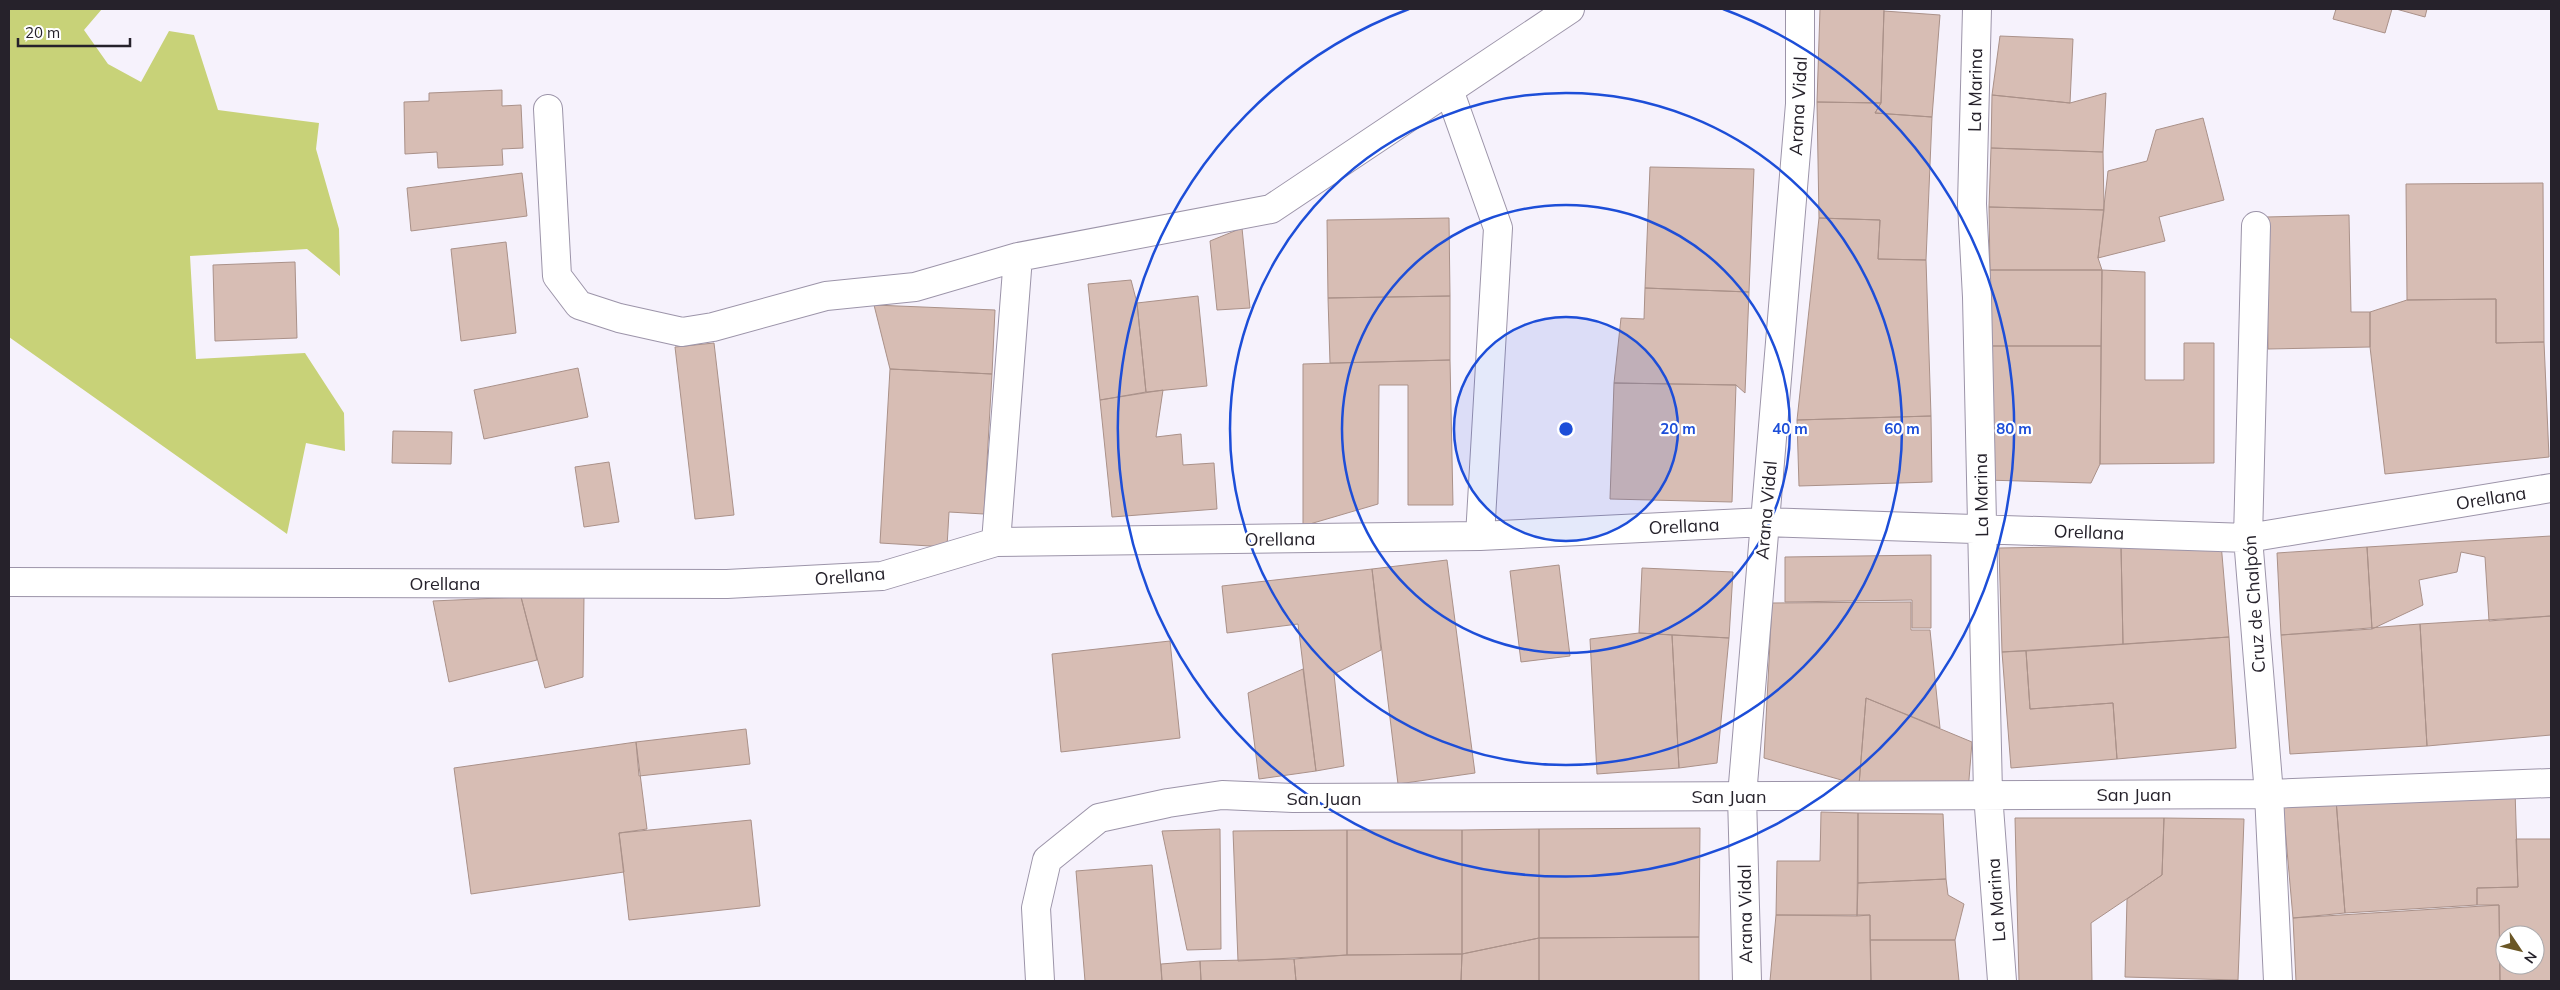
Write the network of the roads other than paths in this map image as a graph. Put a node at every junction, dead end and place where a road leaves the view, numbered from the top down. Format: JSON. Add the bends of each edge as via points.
{"nodes":[{"id":1,"x":1570,"y":9,"type":"edge"},
{"id":2,"x":1800,"y":9,"type":"edge"},
{"id":3,"x":1977,"y":9,"type":"edge"},
{"id":4,"x":1449,"y":90,"type":"junction"},
{"id":5,"x":548,"y":109,"type":"dead end"},
{"id":6,"x":2256,"y":226,"type":"dead end"},
{"id":7,"x":1018,"y":257,"type":"junction"},
{"id":8,"x":2551,"y":488,"type":"edge"},
{"id":9,"x":1765,"y":522,"type":"junction"},
{"id":10,"x":1982,"y":528,"type":"junction"},
{"id":11,"x":1480,"y":536,"type":"junction"},
{"id":12,"x":2248,"y":538,"type":"junction"},
{"id":13,"x":996,"y":542,"type":"junction"},
{"id":14,"x":9,"y":582,"type":"edge"},
{"id":15,"x":2551,"y":783,"type":"edge"},
{"id":16,"x":1988,"y":794,"type":"junction"},
{"id":17,"x":2269,"y":794,"type":"junction"},
{"id":18,"x":1742,"y":796,"type":"junction"},
{"id":19,"x":1040,"y":981,"type":"edge"},
{"id":20,"x":1747,"y":981,"type":"edge"},
{"id":21,"x":2002,"y":981,"type":"edge"},
{"id":22,"x":2278,"y":981,"type":"edge"}],
"edges":[{"from":1,"to":4,"type":"street"},
{"from":2,"to":9,"type":"street","name":"Arana Vidal","via":[[1800,104]]},
{"from":3,"to":10,"type":"street","name":"La Marina","via":[[1972,204]]},
{"from":4,"to":7,"type":"street","via":[[1270,209]]},
{"from":4,"to":11,"type":"street","via":[[1498,228]]},
{"from":5,"to":7,"type":"street","via":[[557,276],[579,305],[619,318],[682,332],[713,327],[826,296],[915,287]]},
{"from":6,"to":12,"type":"street","name":"Cruz de Chalpón"},
{"from":7,"to":13,"type":"street"},
{"from":8,"to":12,"type":"street","name":"Orellana"},
{"from":9,"to":10,"type":"street","name":"Orellana"},
{"from":9,"to":11,"type":"street","name":"Orellana"},
{"from":9,"to":18,"type":"street","name":"Arana Vidal"},
{"from":10,"to":12,"type":"street","name":"Orellana"},
{"from":10,"to":16,"type":"street","name":"La Marina"},
{"from":11,"to":13,"type":"street","name":"Orellana"},
{"from":12,"to":17,"type":"street","name":"Cruz de Chalpón"},
{"from":13,"to":14,"type":"street","name":"Orellana","via":[[882,576],[736,583]]},
{"from":15,"to":17,"type":"street","name":"San Juan"},
{"from":16,"to":17,"type":"street","name":"San Juan"},
{"from":16,"to":18,"type":"street","name":"San Juan"},
{"from":16,"to":21,"type":"street","name":"La Marina"},
{"from":17,"to":22,"type":"street","name":"Cruz de Chalpón"},
{"from":18,"to":19,"type":"street","name":"San Juan","via":[[1293,798],[1222,795],[1099,818],[1047,860],[1036,908]]},
{"from":18,"to":20,"type":"street","name":"Arana Vidal"}]}
